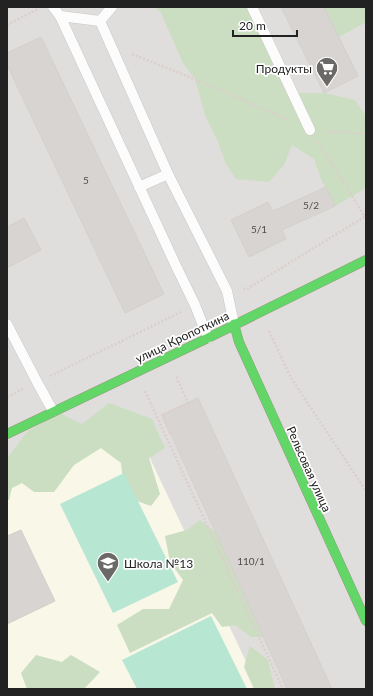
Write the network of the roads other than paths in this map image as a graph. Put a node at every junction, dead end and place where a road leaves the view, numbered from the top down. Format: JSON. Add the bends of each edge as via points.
{"nodes":[{"id":1,"x":54,"y":7,"type":"edge"},
{"id":2,"x":112,"y":7,"type":"edge"},
{"id":3,"x":252,"y":7,"type":"edge"},
{"id":4,"x":60,"y":16,"type":"junction"},
{"id":5,"x":100,"y":21,"type":"junction"},
{"id":6,"x":310,"y":130,"type":"road end"},
{"id":7,"x":168,"y":174,"type":"junction"},
{"id":8,"x":139,"y":187,"type":"junction"},
{"id":9,"x":366,"y":260,"type":"edge"},
{"id":10,"x":7,"y":324,"type":"edge"},
{"id":11,"x":234,"y":324,"type":"junction"},
{"id":12,"x":208,"y":338,"type":"junction"},
{"id":13,"x":53,"y":411,"type":"junction"},
{"id":14,"x":7,"y":434,"type":"edge"},
{"id":15,"x":363,"y":608,"type":"edge"},
{"id":16,"x":366,"y":621,"type":"edge"}],
"edges":[{"from":1,"to":4,"type":"lane"},
{"from":2,"to":5,"type":"lane"},
{"from":3,"to":6,"type":"lane"},
{"from":4,"to":5,"type":"lane"},
{"from":4,"to":8,"type":"lane"},
{"from":5,"to":7,"type":"lane"},
{"from":7,"to":8,"type":"lane"},
{"from":7,"to":11,"type":"lane","via":[[226,291]]},
{"from":8,"to":12,"type":"lane"},
{"from":9,"to":11,"type":"main road","name":"улица Кропоткина"},
{"from":10,"to":13,"type":"lane"},
{"from":11,"to":12,"type":"main road","name":"улица Кропоткина"},
{"from":11,"to":15,"type":"main road","name":"Рельсовая улица","via":[[239,342]]},
{"from":12,"to":13,"type":"main road","name":"улица Кропоткина"},
{"from":13,"to":14,"type":"main road","name":"улица Кропоткина"},
{"from":15,"to":16,"type":"main road","name":"Рельсовая улица"}]}
